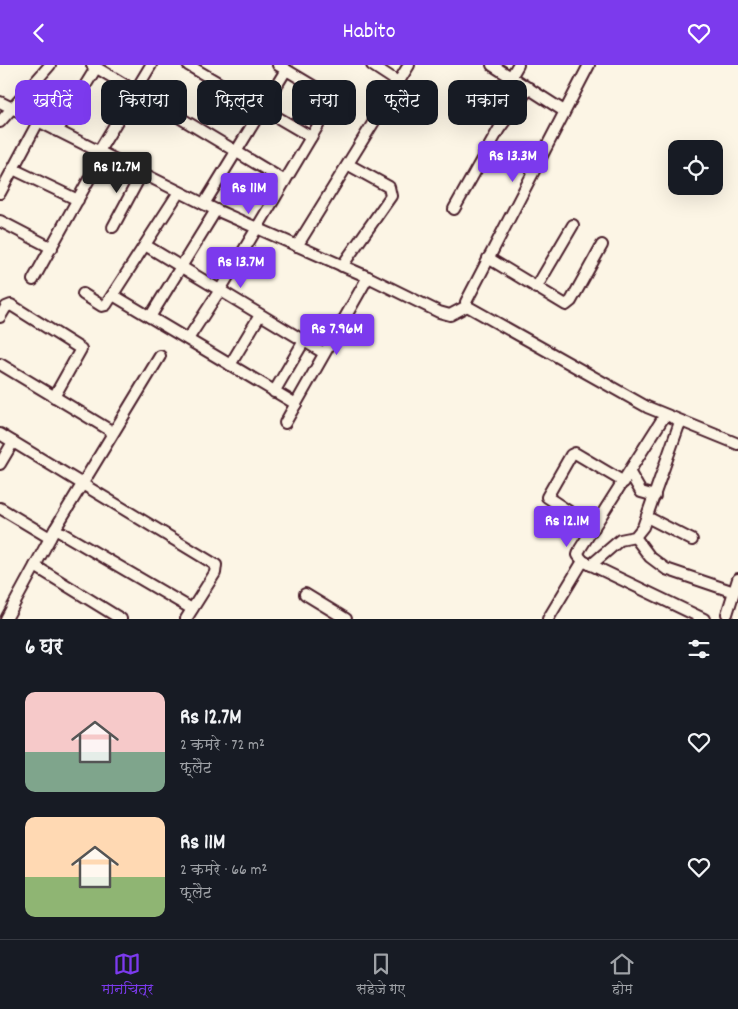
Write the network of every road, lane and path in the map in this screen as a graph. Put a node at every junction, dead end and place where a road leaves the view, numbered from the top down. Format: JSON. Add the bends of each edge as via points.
{"nodes":[{"id":1,"x":50,"y":65,"type":"edge"},
{"id":2,"x":150,"y":65,"type":"edge"},
{"id":3,"x":188,"y":65,"type":"edge"},
{"id":4,"x":372,"y":65,"type":"edge"},
{"id":5,"x":408,"y":65,"type":"edge"},
{"id":6,"x":492,"y":65,"type":"edge"},
{"id":7,"x":518,"y":65,"type":"edge"},
{"id":8,"x":589,"y":65,"type":"edge"},
{"id":9,"x":94,"y":67,"type":"edge"},
{"id":10,"x":282,"y":67,"type":"edge"},
{"id":11,"x":511,"y":77,"type":"junction"},
{"id":12,"x":116,"y":80,"type":"edge"},
{"id":13,"x":141,"y":80,"type":"edge"},
{"id":14,"x":213,"y":80,"type":"edge"},
{"id":15,"x":276,"y":80,"type":"edge"},
{"id":16,"x":395,"y":80,"type":"edge"},
{"id":17,"x":399,"y":80,"type":"edge"},
{"id":18,"x":528,"y":88,"type":"junction"},
{"id":19,"x":0,"y":102,"type":"edge"},
{"id":20,"x":13,"y":108,"type":"junction"},
{"id":21,"x":564,"y":111,"type":"junction"},
{"id":22,"x":282,"y":121,"type":"edge"},
{"id":23,"x":0,"y":122,"type":"edge"},
{"id":24,"x":187,"y":123,"type":"edge"},
{"id":25,"x":36,"y":125,"type":"edge"},
{"id":26,"x":44,"y":125,"type":"edge"},
{"id":27,"x":116,"y":125,"type":"edge"},
{"id":28,"x":254,"y":125,"type":"edge"},
{"id":29,"x":372,"y":125,"type":"edge"},
{"id":30,"x":57,"y":131,"type":"junction"},
{"id":31,"x":311,"y":137,"type":"junction"},
{"id":32,"x":101,"y":153,"type":"junction"},
{"id":33,"x":237,"y":153,"type":"junction"},
{"id":34,"x":348,"y":165,"type":"junction"},
{"id":35,"x":13,"y":169,"type":"junction"},
{"id":36,"x":142,"y":173,"type":"junction"},
{"id":37,"x":285,"y":181,"type":"junction"},
{"id":38,"x":179,"y":192,"type":"junction"},
{"id":39,"x":0,"y":193,"type":"edge"},
{"id":40,"x":78,"y":200,"type":"junction"},
{"id":41,"x":204,"y":204,"type":"junction"},
{"id":42,"x":454,"y":209,"type":"dead end"},
{"id":43,"x":216,"y":210,"type":"junction"},
{"id":44,"x":0,"y":221,"type":"edge"},
{"id":45,"x":573,"y":225,"type":"dead end"},
{"id":46,"x":113,"y":227,"type":"dead end"},
{"id":47,"x":256,"y":228,"type":"junction"},
{"id":48,"x":146,"y":245,"type":"junction"},
{"id":49,"x":602,"y":245,"type":"dead end"},
{"id":50,"x":297,"y":246,"type":"junction"},
{"id":51,"x":52,"y":248,"type":"junction"},
{"id":52,"x":488,"y":258,"type":"junction"},
{"id":53,"x":342,"y":265,"type":"junction"},
{"id":54,"x":181,"y":267,"type":"junction"},
{"id":55,"x":368,"y":277,"type":"junction"},
{"id":56,"x":33,"y":280,"type":"dead end"},
{"id":57,"x":536,"y":287,"type":"junction"},
{"id":58,"x":220,"y":290,"type":"junction"},
{"id":59,"x":83,"y":293,"type":"dead end"},
{"id":60,"x":113,"y":295,"type":"junction"},
{"id":61,"x":467,"y":306,"type":"junction"},
{"id":62,"x":260,"y":315,"type":"junction"},
{"id":63,"x":0,"y":317,"type":"edge"},
{"id":64,"x":150,"y":317,"type":"junction"},
{"id":65,"x":188,"y":339,"type":"junction"},
{"id":66,"x":304,"y":341,"type":"junction"},
{"id":67,"x":324,"y":353,"type":"junction"},
{"id":68,"x":160,"y":356,"type":"dead end"},
{"id":69,"x":0,"y":364,"type":"edge"},
{"id":70,"x":230,"y":365,"type":"junction"},
{"id":71,"x":274,"y":392,"type":"junction"},
{"id":72,"x":54,"y":397,"type":"junction"},
{"id":73,"x":296,"y":405,"type":"junction"},
{"id":74,"x":665,"y":415,"type":"junction"},
{"id":75,"x":680,"y":422,"type":"junction"},
{"id":76,"x":285,"y":423,"type":"dead end"},
{"id":77,"x":113,"y":431,"type":"junction"},
{"id":78,"x":0,"y":434,"type":"edge"},
{"id":79,"x":13,"y":442,"type":"junction"},
{"id":80,"x":738,"y":444,"type":"edge"},
{"id":81,"x":0,"y":464,"type":"edge"},
{"id":82,"x":627,"y":477,"type":"junction"},
{"id":83,"x":82,"y":484,"type":"junction"},
{"id":84,"x":655,"y":497,"type":"junction"},
{"id":85,"x":0,"y":508,"type":"edge"},
{"id":86,"x":647,"y":517,"type":"junction"},
{"id":87,"x":594,"y":528,"type":"junction"},
{"id":88,"x":53,"y":534,"type":"junction"},
{"id":89,"x":635,"y":537,"type":"junction"},
{"id":90,"x":692,"y":540,"type":"dead end"},
{"id":91,"x":587,"y":563,"type":"junction"},
{"id":92,"x":35,"y":567,"type":"junction"},
{"id":93,"x":738,"y":579,"type":"edge"},
{"id":94,"x":734,"y":592,"type":"junction"},
{"id":95,"x":305,"y":593,"type":"dead end"},
{"id":96,"x":192,"y":609,"type":"junction"},
{"id":97,"x":729,"y":617,"type":"edge"},
{"id":98,"x":6,"y":619,"type":"edge"},
{"id":99,"x":121,"y":619,"type":"edge"},
{"id":100,"x":186,"y":619,"type":"edge"},
{"id":101,"x":346,"y":619,"type":"edge"},
{"id":102,"x":548,"y":619,"type":"edge"},
{"id":103,"x":704,"y":619,"type":"edge"}],
"edges":[{"from":1,"to":20,"type":"street"},
{"from":2,"to":13,"type":"street"},
{"from":3,"to":14,"type":"street"},
{"from":4,"to":16,"type":"street"},
{"from":5,"to":17,"type":"street"},
{"from":6,"to":11,"type":"street"},
{"from":7,"to":11,"type":"street"},
{"from":8,"to":21,"type":"street"},
{"from":9,"to":12,"type":"street"},
{"from":9,"to":30,"type":"street"},
{"from":10,"to":15,"type":"street"},
{"from":10,"to":31,"type":"street","via":[[332,99]]},
{"from":11,"to":18,"type":"street"},
{"from":18,"to":21,"type":"street"},
{"from":18,"to":42,"type":"street","via":[[499,129]]},
{"from":19,"to":20,"type":"street"},
{"from":20,"to":23,"type":"street"},
{"from":21,"to":52,"type":"street"},
{"from":22,"to":31,"type":"street"},
{"from":24,"to":33,"type":"street"},
{"from":25,"to":35,"type":"street"},
{"from":26,"to":30,"type":"street"},
{"from":27,"to":32,"type":"street"},
{"from":28,"to":33,"type":"street"},
{"from":29,"to":34,"type":"street"},
{"from":30,"to":32,"type":"street"},
{"from":31,"to":37,"type":"street"},
{"from":32,"to":36,"type":"street"},
{"from":32,"to":40,"type":"street"},
{"from":33,"to":37,"type":"street"},
{"from":33,"to":41,"type":"street"},
{"from":34,"to":50,"type":"street"},
{"from":34,"to":53,"type":"street","via":[[389,187],[391,196]]},
{"from":35,"to":39,"type":"street"},
{"from":35,"to":40,"type":"street"},
{"from":36,"to":38,"type":"street"},
{"from":36,"to":46,"type":"street"},
{"from":37,"to":47,"type":"street"},
{"from":38,"to":41,"type":"street"},
{"from":38,"to":48,"type":"street"},
{"from":40,"to":51,"type":"street"},
{"from":41,"to":43,"type":"street"},
{"from":43,"to":47,"type":"street"},
{"from":43,"to":54,"type":"street"},
{"from":44,"to":51,"type":"street"},
{"from":45,"to":57,"type":"street"},
{"from":47,"to":50,"type":"street"},
{"from":47,"to":58,"type":"street"},
{"from":48,"to":54,"type":"street"},
{"from":48,"to":60,"type":"street"},
{"from":49,"to":57,"type":"street","via":[[568,304]]},
{"from":50,"to":53,"type":"street"},
{"from":51,"to":56,"type":"street"},
{"from":52,"to":57,"type":"street"},
{"from":52,"to":61,"type":"street","via":[[466,302]]},
{"from":53,"to":55,"type":"street"},
{"from":54,"to":58,"type":"street"},
{"from":54,"to":64,"type":"street"},
{"from":55,"to":61,"type":"street","via":[[445,315],[457,313]]},
{"from":55,"to":67,"type":"street"},
{"from":58,"to":62,"type":"street"},
{"from":58,"to":65,"type":"street"},
{"from":59,"to":60,"type":"street","via":[[104,306]]},
{"from":60,"to":64,"type":"street"},
{"from":61,"to":74,"type":"street"},
{"from":62,"to":66,"type":"street"},
{"from":62,"to":70,"type":"street"},
{"from":63,"to":72,"type":"street","via":[[11,305],[81,349]]},
{"from":64,"to":65,"type":"street"},
{"from":65,"to":70,"type":"street"},
{"from":66,"to":67,"type":"street"},
{"from":66,"to":71,"type":"street"},
{"from":67,"to":73,"type":"street"},
{"from":68,"to":77,"type":"street"},
{"from":69,"to":72,"type":"street"},
{"from":70,"to":71,"type":"street"},
{"from":71,"to":73,"type":"street"},
{"from":72,"to":77,"type":"street"},
{"from":73,"to":76,"type":"street"},
{"from":74,"to":75,"type":"street"},
{"from":74,"to":82,"type":"street"},
{"from":75,"to":80,"type":"street"},
{"from":75,"to":84,"type":"street"},
{"from":77,"to":83,"type":"street"},
{"from":78,"to":79,"type":"street"},
{"from":79,"to":81,"type":"street"},
{"from":79,"to":83,"type":"street"},
{"from":82,"to":84,"type":"street","via":[[641,492]]},
{"from":82,"to":87,"type":"street"},
{"from":82,"to":87,"type":"street","via":[[576,453],[570,455],[547,497]]},
{"from":83,"to":88,"type":"street"},
{"from":83,"to":96,"type":"street","via":[[216,565],[215,573]]},
{"from":84,"to":86,"type":"street"},
{"from":85,"to":88,"type":"street"},
{"from":86,"to":89,"type":"street"},
{"from":86,"to":90,"type":"street"},
{"from":87,"to":91,"type":"street","via":[[578,555]]},
{"from":88,"to":92,"type":"street"},
{"from":88,"to":96,"type":"street"},
{"from":89,"to":91,"type":"street","via":[[620,540]]},
{"from":89,"to":94,"type":"street","via":[[650,557],[666,569]]},
{"from":91,"to":102,"type":"street"},
{"from":91,"to":103,"type":"street"},
{"from":92,"to":98,"type":"street"},
{"from":92,"to":99,"type":"street"},
{"from":93,"to":94,"type":"street"},
{"from":94,"to":97,"type":"street"},
{"from":95,"to":101,"type":"street"},
{"from":96,"to":100,"type":"street"}]}
